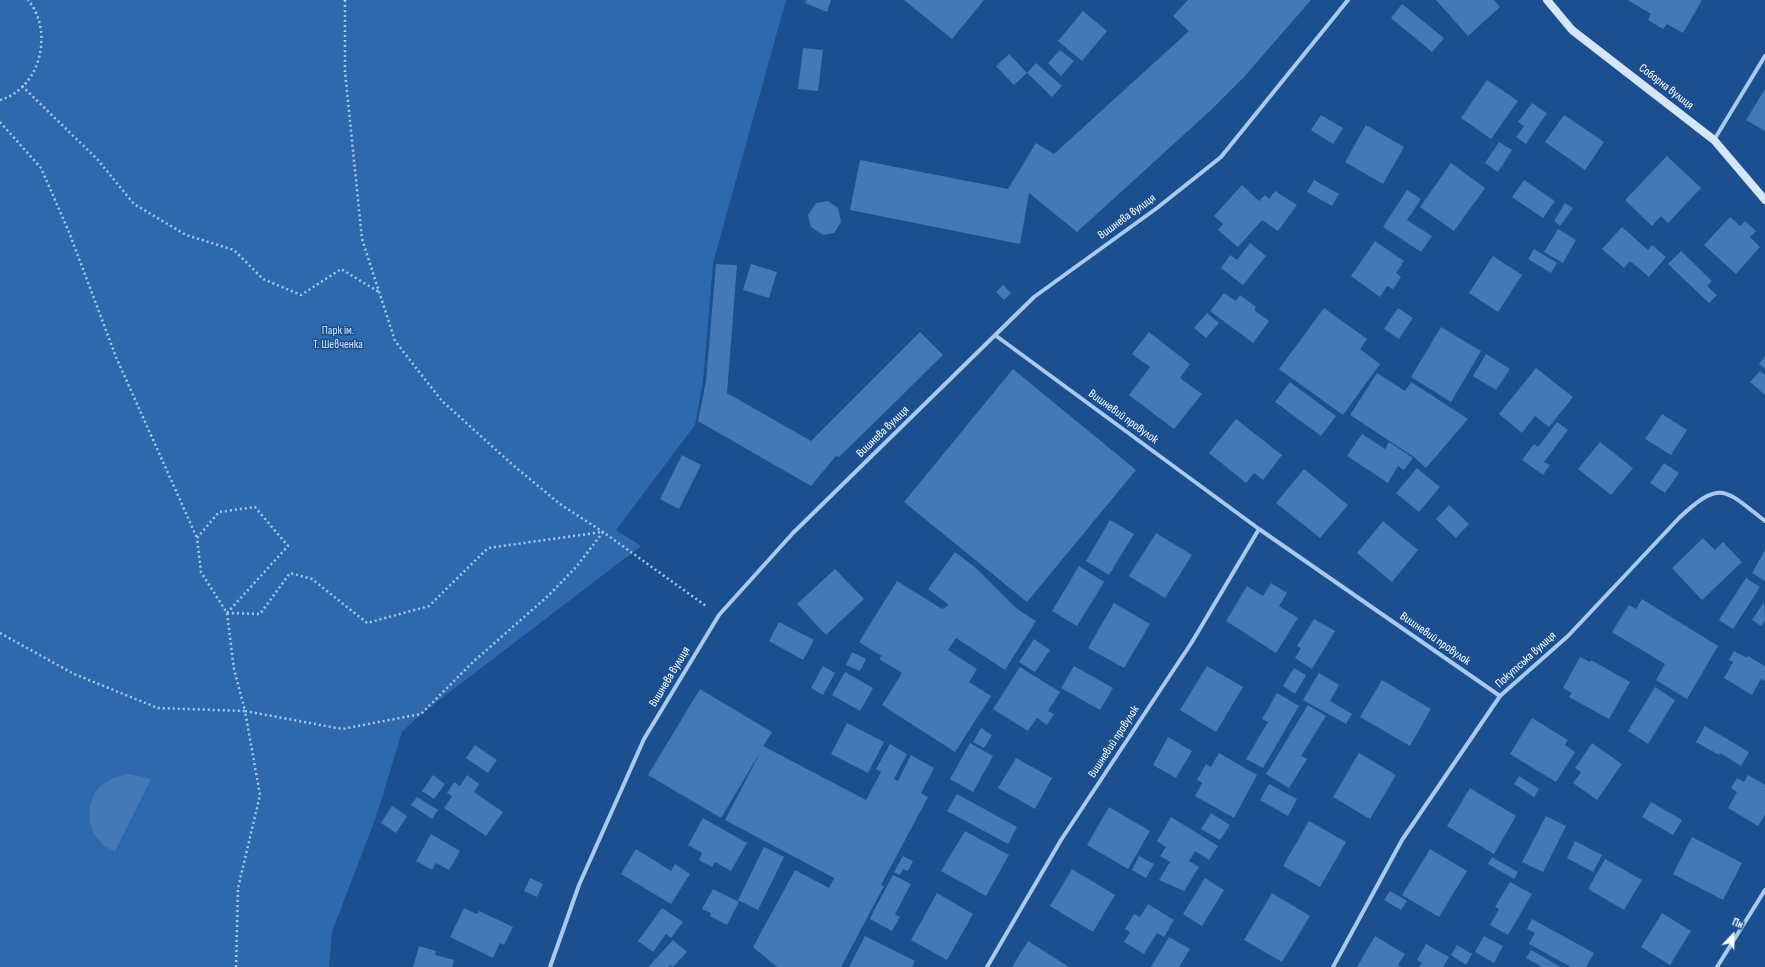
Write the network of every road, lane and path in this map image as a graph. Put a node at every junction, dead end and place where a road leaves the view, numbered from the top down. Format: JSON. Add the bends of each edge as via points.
{"nodes":[{"id":1,"x":28,"y":0,"type":"edge"},
{"id":2,"x":345,"y":0,"type":"edge"},
{"id":3,"x":1348,"y":0,"type":"edge"},
{"id":4,"x":1547,"y":0,"type":"edge"},
{"id":5,"x":1765,"y":56,"type":"edge"},
{"id":6,"x":22,"y":86,"type":"junction"},
{"id":7,"x":0,"y":100,"type":"edge"},
{"id":8,"x":0,"y":122,"type":"edge"},
{"id":9,"x":1714,"y":140,"type":"junction"},
{"id":10,"x":1765,"y":200,"type":"edge"},
{"id":11,"x":379,"y":293,"type":"junction"},
{"id":12,"x":995,"y":335,"type":"junction"},
{"id":13,"x":1765,"y":521,"type":"edge"},
{"id":14,"x":1259,"y":529,"type":"junction"},
{"id":15,"x":603,"y":532,"type":"junction"},
{"id":16,"x":197,"y":538,"type":"junction"},
{"id":17,"x":226,"y":613,"type":"junction"},
{"id":18,"x":719,"y":615,"type":"junction"},
{"id":19,"x":0,"y":633,"type":"edge"},
{"id":20,"x":1500,"y":696,"type":"junction"},
{"id":21,"x":245,"y":711,"type":"junction"},
{"id":22,"x":1765,"y":890,"type":"edge"},
{"id":23,"x":236,"y":967,"type":"edge"},
{"id":24,"x":550,"y":967,"type":"edge"},
{"id":25,"x":988,"y":967,"type":"edge"},
{"id":26,"x":1333,"y":967,"type":"edge"},
{"id":27,"x":1717,"y":967,"type":"edge"}],
"edges":[{"from":1,"to":6,"type":"path","via":[[41,27],[42,48],[35,69]]},
{"from":2,"to":11,"type":"path","via":[[345,72],[362,239]]},
{"from":3,"to":12,"type":"street","name":"Вишнева вулиця","via":[[1221,157],[1157,208],[1034,297]]},
{"from":4,"to":9,"type":"street","name":"Соборна вулиця","via":[[1572,30]]},
{"from":5,"to":9,"type":"street"},
{"from":6,"to":7,"type":"path"},
{"from":6,"to":11,"type":"path","via":[[97,159],[134,204],[186,235],[234,250],[263,279],[301,295],[341,269]]},
{"from":8,"to":16,"type":"path","via":[[40,168],[69,232],[116,358]]},
{"from":9,"to":10,"type":"street","name":"Соборна вулиця"},
{"from":11,"to":15,"type":"path","via":[[396,341],[442,401],[560,504]]},
{"from":12,"to":14,"type":"street","name":"Вишневий провулок"},
{"from":12,"to":18,"type":"street","name":"Вишнева вулиця","via":[[793,533]]},
{"from":13,"to":20,"type":"street","name":"Покутська вулиця","via":[[1733,496],[1722,492],[1710,494],[1697,502],[1568,636]]},
{"from":14,"to":20,"type":"street","name":"Вишневий провулок"},
{"from":14,"to":25,"type":"street","name":"Вишневий провулок","via":[[1192,642],[1061,840]]},
{"from":15,"to":17,"type":"path","via":[[488,548],[429,606],[367,623],[312,579],[290,573],[260,614]]},
{"from":15,"to":18,"type":"path"},
{"from":15,"to":21,"type":"path","via":[[577,566],[548,596],[474,661],[421,714],[342,729]]},
{"from":16,"to":17,"type":"path","via":[[201,572]]},
{"from":16,"to":17,"type":"path","via":[[219,512],[255,507],[288,546]]},
{"from":17,"to":21,"type":"path","via":[[234,669]]},
{"from":18,"to":24,"type":"street","name":"Вишнева вулиця","via":[[644,739],[580,885]]},
{"from":19,"to":21,"type":"path","via":[[74,674],[158,708]]},
{"from":20,"to":26,"type":"street","name":"Покутська вулиця","via":[[1402,840]]},
{"from":21,"to":23,"type":"path","via":[[260,795],[238,888]]},
{"from":22,"to":27,"type":"street"}]}
